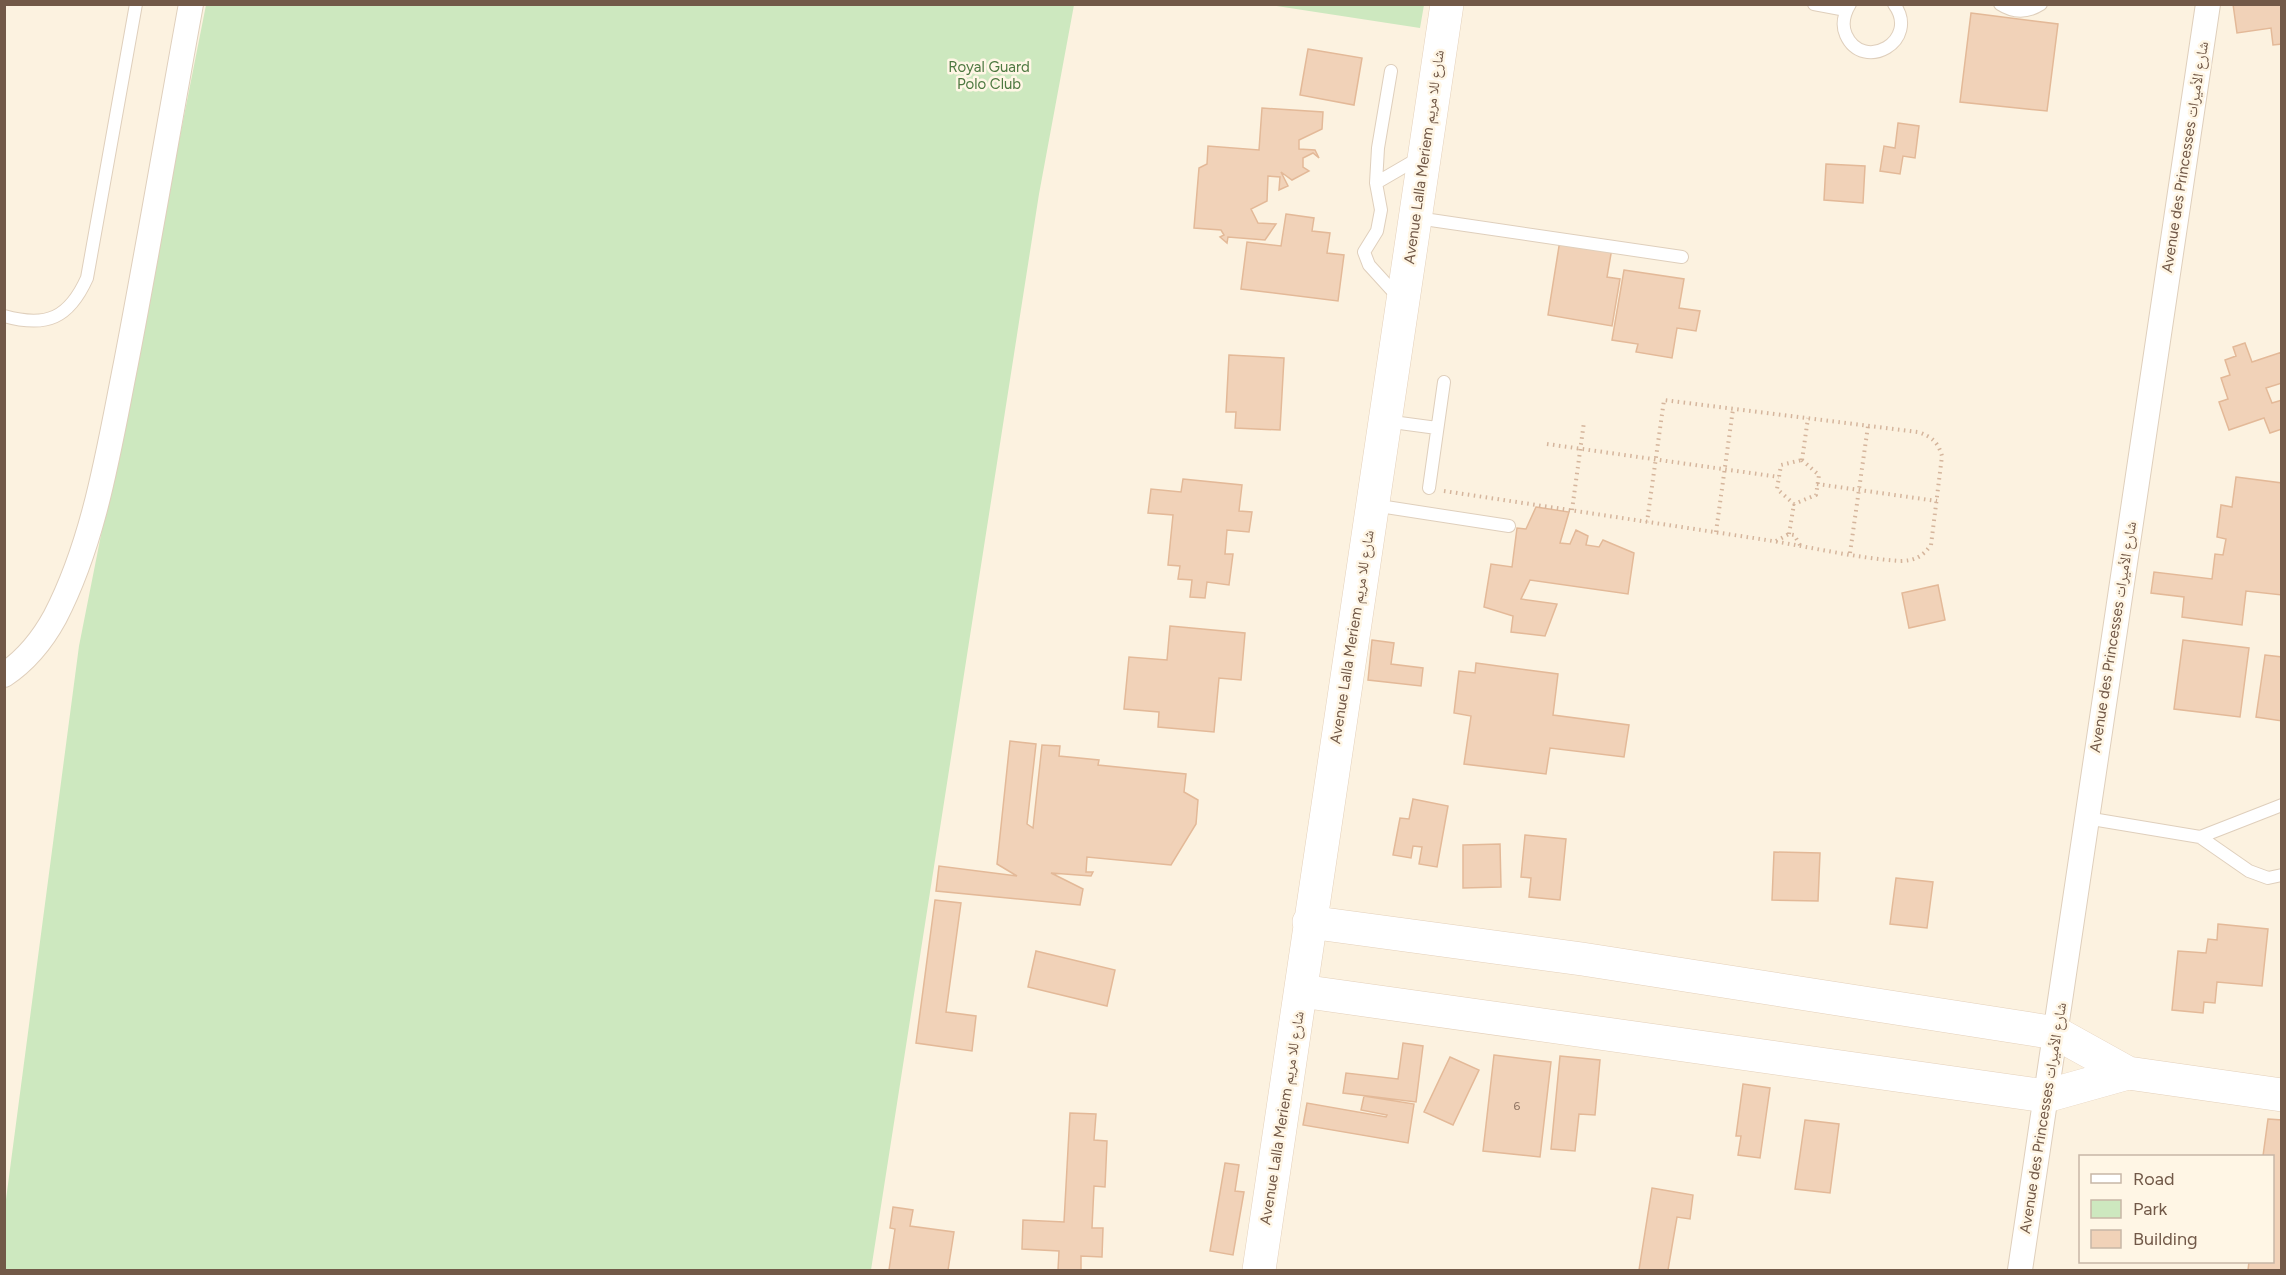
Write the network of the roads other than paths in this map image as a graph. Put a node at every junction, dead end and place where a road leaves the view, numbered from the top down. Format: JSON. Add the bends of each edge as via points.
{"nodes":[{"id":1,"x":136,"y":4,"type":"edge"},
{"id":2,"x":191,"y":4,"type":"edge"},
{"id":3,"x":1447,"y":4,"type":"edge"},
{"id":4,"x":1814,"y":4,"type":"edge"},
{"id":5,"x":1894,"y":4,"type":"edge"},
{"id":6,"x":2000,"y":4,"type":"edge"},
{"id":7,"x":2041,"y":4,"type":"edge"},
{"id":8,"x":2208,"y":4,"type":"edge"},
{"id":9,"x":1848,"y":7,"type":"edge"},
{"id":10,"x":1391,"y":71,"type":"dead end"},
{"id":11,"x":1425,"y":155,"type":"junction"},
{"id":12,"x":1376,"y":183,"type":"junction"},
{"id":13,"x":1416,"y":218,"type":"junction"},
{"id":14,"x":1682,"y":257,"type":"dead end"},
{"id":15,"x":1402,"y":301,"type":"junction"},
{"id":16,"x":4,"y":316,"type":"edge"},
{"id":17,"x":1444,"y":382,"type":"dead end"},
{"id":18,"x":1384,"y":421,"type":"junction"},
{"id":19,"x":1437,"y":428,"type":"junction"},
{"id":20,"x":1429,"y":488,"type":"road end"},
{"id":21,"x":1371,"y":505,"type":"junction"},
{"id":22,"x":1509,"y":526,"type":"dead end"},
{"id":23,"x":4,"y":675,"type":"edge"},
{"id":24,"x":2282,"y":805,"type":"edge"},
{"id":25,"x":2086,"y":818,"type":"junction"},
{"id":26,"x":2200,"y":837,"type":"junction"},
{"id":27,"x":2282,"y":875,"type":"edge"},
{"id":28,"x":1309,"y":922,"type":"junction"},
{"id":29,"x":1301,"y":991,"type":"junction"},
{"id":30,"x":2056,"y":1033,"type":"junction"},
{"id":31,"x":2128,"y":1073,"type":"junction"},
{"id":32,"x":2282,"y":1095,"type":"edge"},
{"id":33,"x":2046,"y":1096,"type":"junction"},
{"id":34,"x":1259,"y":1270,"type":"edge"},
{"id":35,"x":2020,"y":1270,"type":"edge"}],
"edges":[{"from":1,"to":16,"type":"lane","via":[[87,278],[77,300],[59,315],[36,322]]},
{"from":2,"to":23,"type":"street","via":[[147,251],[95,506],[74,574],[54,618],[20,663]]},
{"from":3,"to":11,"type":"street","name":"Avenue Lalla Meriem شارع للا مريم"},
{"from":4,"to":9,"type":"lane"},
{"from":5,"to":9,"type":"lane","via":[[1900,15],[1900,33],[1889,47],[1880,51],[1862,50],[1848,39],[1843,22]]},
{"from":6,"to":7,"type":"lane","via":[[2025,12]]},
{"from":8,"to":25,"type":"street","name":"Avenue des Princesses شارع الأميرات"},
{"from":10,"to":12,"type":"lane"},
{"from":11,"to":12,"type":"lane"},
{"from":11,"to":13,"type":"street","name":"Avenue Lalla Meriem شارع للا مريم"},
{"from":12,"to":15,"type":"lane","via":[[1381,210],[1377,231],[1364,252],[1369,266]]},
{"from":13,"to":14,"type":"lane"},
{"from":13,"to":15,"type":"street","name":"Avenue Lalla Meriem شارع للا مريم"},
{"from":15,"to":18,"type":"street","name":"Avenue Lalla Meriem شارع للا مريم"},
{"from":17,"to":19,"type":"lane"},
{"from":18,"to":19,"type":"lane"},
{"from":18,"to":21,"type":"street","name":"Avenue Lalla Meriem شارع للا مريم"},
{"from":19,"to":20,"type":"lane"},
{"from":21,"to":22,"type":"lane"},
{"from":21,"to":28,"type":"street","name":"Avenue Lalla Meriem شارع للا مريم"},
{"from":24,"to":26,"type":"lane"},
{"from":25,"to":26,"type":"lane"},
{"from":25,"to":30,"type":"street","name":"Avenue des Princesses شارع الأميرات"},
{"from":26,"to":27,"type":"lane","via":[[2249,871],[2268,878]]},
{"from":28,"to":29,"type":"street","name":"Avenue Lalla Meriem شارع للا مريم"},
{"from":28,"to":30,"type":"street","via":[[1582,959]]},
{"from":29,"to":33,"type":"street"},
{"from":29,"to":34,"type":"street","name":"Avenue Lalla Meriem شارع للا مريم"},
{"from":30,"to":31,"type":"street"},
{"from":30,"to":33,"type":"street","name":"Avenue des Princesses شارع الأميرات"},
{"from":31,"to":32,"type":"street"},
{"from":31,"to":33,"type":"street"},
{"from":33,"to":35,"type":"street","name":"Avenue des Princesses شارع الأميرات"}]}
